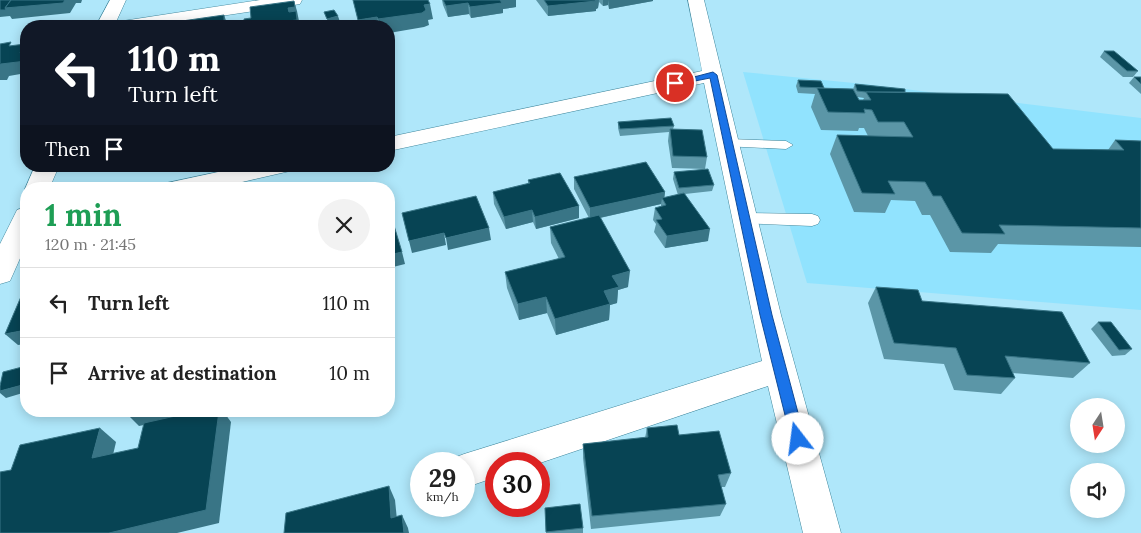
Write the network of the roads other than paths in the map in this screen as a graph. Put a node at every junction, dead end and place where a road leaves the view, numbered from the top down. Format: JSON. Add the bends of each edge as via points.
{"nodes":[{"id":1,"x":118,"y":0,"type":"edge"},
{"id":2,"x":294,"y":0,"type":"edge"},
{"id":3,"x":696,"y":0,"type":"edge"},
{"id":4,"x":108,"y":20,"type":"edge"},
{"id":5,"x":161,"y":20,"type":"edge"},
{"id":6,"x":713,"y":75,"type":"junction"},
{"id":7,"x":395,"y":143,"type":"edge"},
{"id":8,"x":728,"y":143,"type":"junction"},
{"id":9,"x":786,"y":145,"type":"dead end"},
{"id":10,"x":254,"y":172,"type":"edge"},
{"id":11,"x":208,"y":182,"type":"edge"},
{"id":12,"x":744,"y":219,"type":"junction"},
{"id":13,"x":812,"y":220,"type":"dead end"},
{"id":14,"x":20,"y":232,"type":"edge"},
{"id":15,"x":0,"y":274,"type":"edge"},
{"id":16,"x":780,"y":369,"type":"junction"},
{"id":17,"x":475,"y":467,"type":"edge"},
{"id":18,"x":822,"y":533,"type":"edge"}],
"edges":[{"from":1,"to":4,"type":"street"},
{"from":2,"to":5,"type":"street"},
{"from":3,"to":6,"type":"street"},
{"from":6,"to":7,"type":"street"},
{"from":6,"to":8,"type":"street"},
{"from":8,"to":9,"type":"lane"},
{"from":8,"to":12,"type":"street"},
{"from":10,"to":11,"type":"street"},
{"from":12,"to":13,"type":"lane"},
{"from":12,"to":16,"type":"street"},
{"from":14,"to":15,"type":"street"},
{"from":16,"to":17,"type":"street"},
{"from":16,"to":18,"type":"street"}]}
